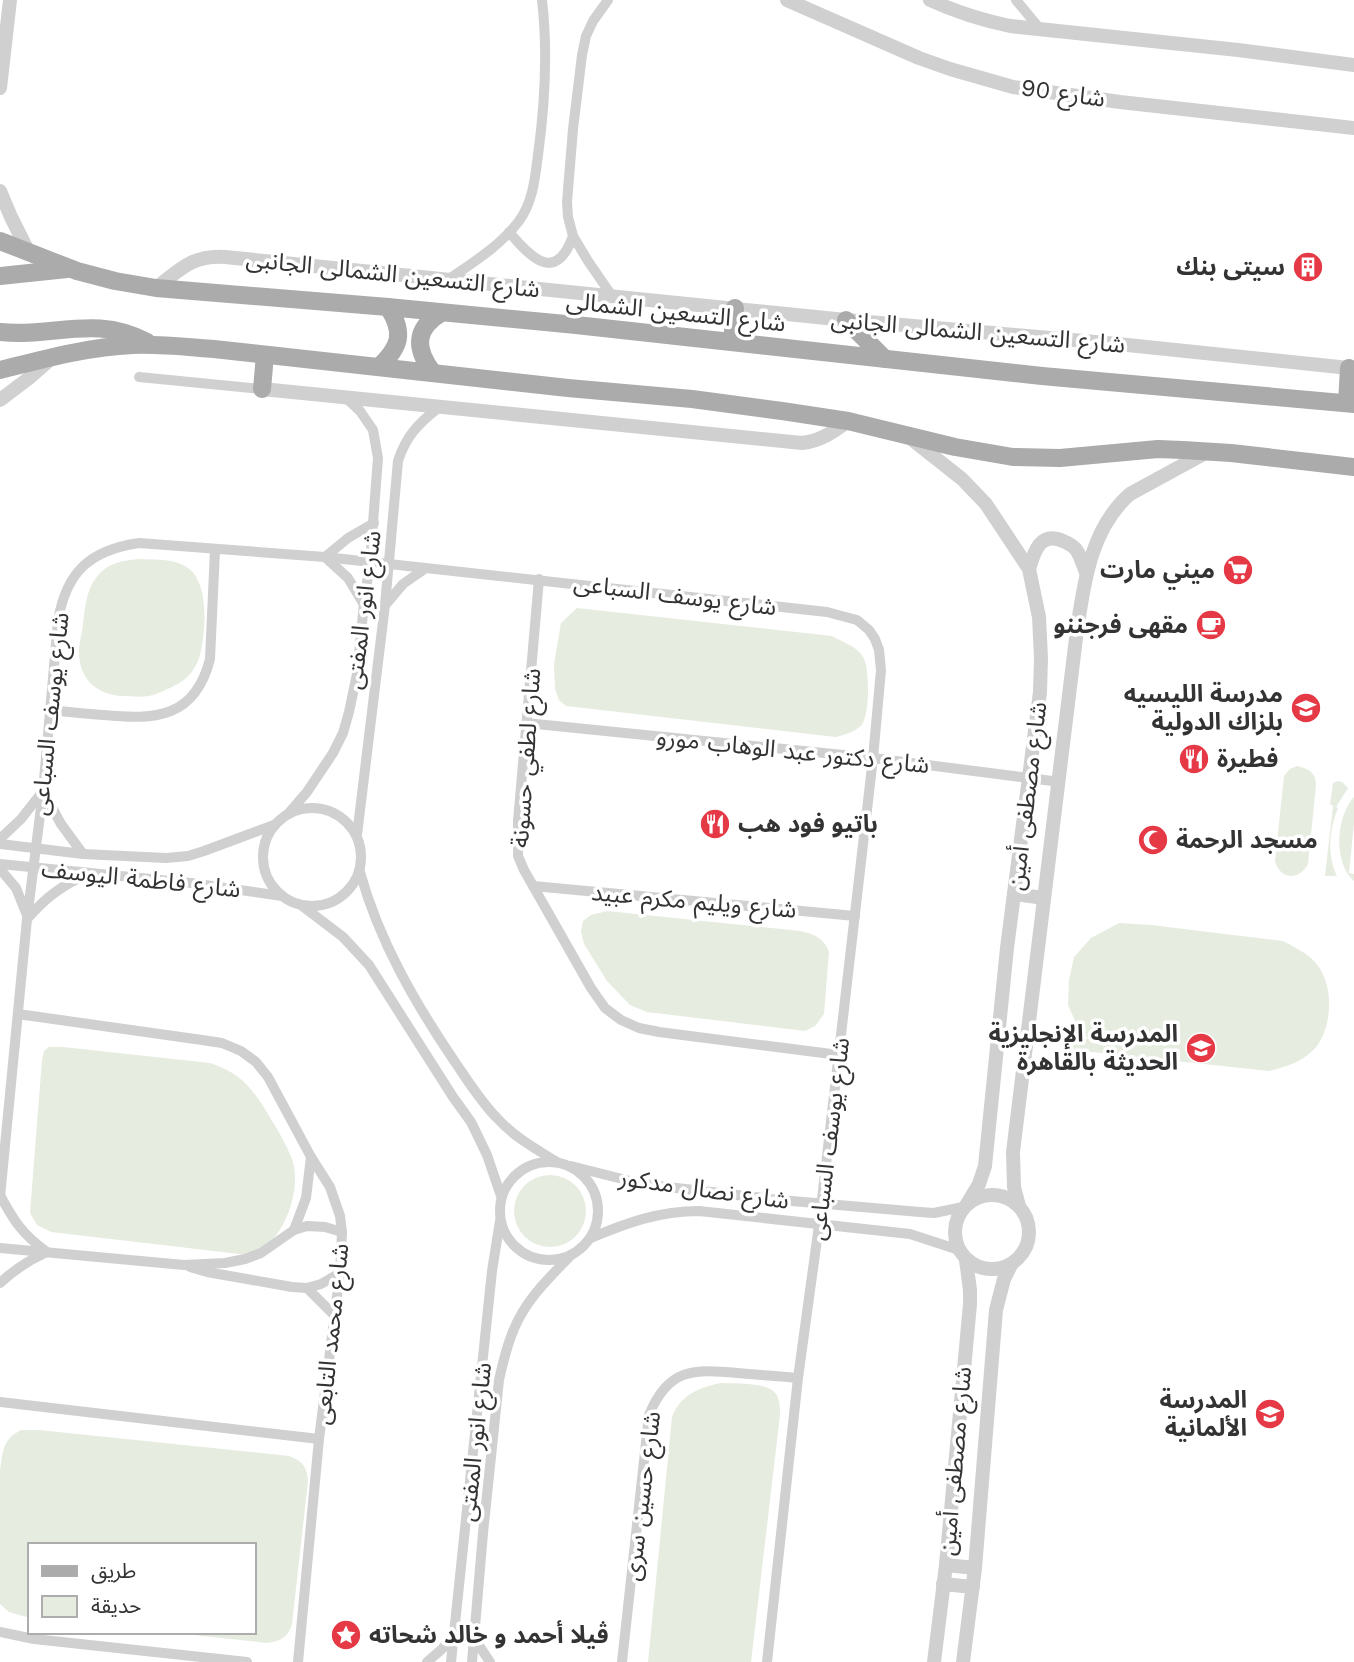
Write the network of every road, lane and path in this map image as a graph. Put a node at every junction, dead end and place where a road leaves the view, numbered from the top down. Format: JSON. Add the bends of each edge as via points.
{"nodes":[{"id":1,"x":10,"y":0,"type":"edge"},
{"id":2,"x":542,"y":0,"type":"edge"},
{"id":3,"x":787,"y":0,"type":"edge"},
{"id":4,"x":930,"y":0,"type":"edge"},
{"id":5,"x":1016,"y":0,"type":"edge"},
{"id":6,"x":604,"y":1,"type":"edge"},
{"id":7,"x":1040,"y":29,"type":"junction"},
{"id":8,"x":1354,"y":65,"type":"edge"},
{"id":9,"x":0,"y":88,"type":"edge"},
{"id":10,"x":1354,"y":128,"type":"edge"},
{"id":11,"x":0,"y":191,"type":"edge"},
{"id":12,"x":509,"y":232,"type":"junction"},
{"id":13,"x":573,"y":236,"type":"junction"},
{"id":14,"x":0,"y":241,"type":"edge"},
{"id":15,"x":28,"y":251,"type":"junction"},
{"id":16,"x":71,"y":268,"type":"junction"},
{"id":17,"x":0,"y":276,"type":"edge"},
{"id":18,"x":449,"y":279,"type":"junction"},
{"id":19,"x":156,"y":288,"type":"junction"},
{"id":20,"x":612,"y":296,"type":"junction"},
{"id":21,"x":388,"y":307,"type":"junction"},
{"id":22,"x":735,"y":308,"type":"junction"},
{"id":23,"x":441,"y":313,"type":"junction"},
{"id":24,"x":846,"y":320,"type":"junction"},
{"id":25,"x":0,"y":332,"type":"edge"},
{"id":26,"x":732,"y":342,"type":"junction"},
{"id":27,"x":153,"y":345,"type":"junction"},
{"id":28,"x":265,"y":355,"type":"junction"},
{"id":29,"x":54,"y":356,"type":"junction"},
{"id":30,"x":885,"y":359,"type":"junction"},
{"id":31,"x":379,"y":367,"type":"junction"},
{"id":32,"x":1351,"y":367,"type":"edge"},
{"id":33,"x":0,"y":370,"type":"edge"},
{"id":34,"x":433,"y":373,"type":"junction"},
{"id":35,"x":139,"y":377,"type":"dead end"},
{"id":36,"x":262,"y":389,"type":"junction"},
{"id":37,"x":346,"y":398,"type":"junction"},
{"id":38,"x":0,"y":400,"type":"edge"},
{"id":39,"x":1350,"y":404,"type":"edge"},
{"id":40,"x":438,"y":408,"type":"junction"},
{"id":41,"x":848,"y":421,"type":"junction"},
{"id":42,"x":905,"y":434,"type":"junction"},
{"id":43,"x":1208,"y":451,"type":"junction"},
{"id":44,"x":1354,"y":467,"type":"edge"},
{"id":45,"x":374,"y":523,"type":"junction"},
{"id":46,"x":215,"y":550,"type":"junction"},
{"id":47,"x":325,"y":557,"type":"junction"},
{"id":48,"x":370,"y":562,"type":"junction"},
{"id":49,"x":389,"y":564,"type":"junction"},
{"id":50,"x":426,"y":568,"type":"junction"},
{"id":51,"x":1029,"y":569,"type":"junction"},
{"id":52,"x":1086,"y":572,"type":"junction"},
{"id":53,"x":539,"y":579,"type":"junction"},
{"id":54,"x":363,"y":603,"type":"junction"},
{"id":55,"x":385,"y":605,"type":"junction"},
{"id":56,"x":50,"y":710,"type":"junction"},
{"id":57,"x":526,"y":723,"type":"junction"},
{"id":58,"x":873,"y":758,"type":"junction"},
{"id":59,"x":1028,"y":777,"type":"junction"},
{"id":60,"x":1060,"y":782,"type":"junction"},
{"id":61,"x":43,"y":791,"type":"junction"},
{"id":62,"x":288,"y":814,"type":"junction"},
{"id":63,"x":274,"y":825,"type":"junction"},
{"id":64,"x":357,"y":835,"type":"junction"},
{"id":65,"x":0,"y":841,"type":"edge"},
{"id":66,"x":36,"y":848,"type":"junction"},
{"id":67,"x":83,"y":854,"type":"junction"},
{"id":68,"x":0,"y":864,"type":"edge"},
{"id":69,"x":33,"y":868,"type":"junction"},
{"id":70,"x":0,"y":869,"type":"edge"},
{"id":71,"x":360,"y":872,"type":"junction"},
{"id":72,"x":91,"y":873,"type":"junction"},
{"id":73,"x":533,"y":886,"type":"junction"},
{"id":74,"x":1014,"y":894,"type":"junction"},
{"id":75,"x":282,"y":896,"type":"junction"},
{"id":76,"x":1044,"y":898,"type":"junction"},
{"id":77,"x":301,"y":905,"type":"junction"},
{"id":78,"x":855,"y":916,"type":"junction"},
{"id":79,"x":27,"y":919,"type":"junction"},
{"id":80,"x":18,"y":1014,"type":"junction"},
{"id":81,"x":839,"y":1055,"type":"junction"},
{"id":82,"x":311,"y":1157,"type":"junction"},
{"id":83,"x":557,"y":1162,"type":"junction"},
{"id":84,"x":571,"y":1166,"type":"junction"},
{"id":85,"x":0,"y":1196,"type":"edge"},
{"id":86,"x":501,"y":1196,"type":"junction"},
{"id":87,"x":821,"y":1204,"type":"junction"},
{"id":88,"x":965,"y":1205,"type":"junction"},
{"id":89,"x":1019,"y":1206,"type":"junction"},
{"id":90,"x":500,"y":1222,"type":"junction"},
{"id":91,"x":819,"y":1224,"type":"junction"},
{"id":92,"x":294,"y":1230,"type":"junction"},
{"id":93,"x":342,"y":1232,"type":"junction"},
{"id":94,"x":590,"y":1238,"type":"junction"},
{"id":95,"x":0,"y":1248,"type":"edge"},
{"id":96,"x":47,"y":1252,"type":"junction"},
{"id":97,"x":571,"y":1255,"type":"junction"},
{"id":98,"x":962,"y":1255,"type":"junction"},
{"id":99,"x":184,"y":1265,"type":"junction"},
{"id":100,"x":1011,"y":1265,"type":"junction"},
{"id":101,"x":340,"y":1273,"type":"junction"},
{"id":102,"x":0,"y":1283,"type":"edge"},
{"id":103,"x":307,"y":1287,"type":"junction"},
{"id":104,"x":335,"y":1316,"type":"junction"},
{"id":105,"x":798,"y":1378,"type":"junction"},
{"id":106,"x":0,"y":1402,"type":"edge"},
{"id":107,"x":319,"y":1439,"type":"junction"},
{"id":108,"x":946,"y":1565,"type":"junction"},
{"id":109,"x":975,"y":1568,"type":"junction"},
{"id":110,"x":943,"y":1584,"type":"junction"},
{"id":111,"x":973,"y":1587,"type":"junction"},
{"id":112,"x":0,"y":1632,"type":"edge"},
{"id":113,"x":454,"y":1634,"type":"junction"},
{"id":114,"x":474,"y":1638,"type":"junction"},
{"id":115,"x":247,"y":1662,"type":"edge"},
{"id":116,"x":298,"y":1662,"type":"edge"},
{"id":117,"x":427,"y":1662,"type":"edge"},
{"id":118,"x":452,"y":1662,"type":"edge"},
{"id":119,"x":472,"y":1662,"type":"edge"},
{"id":120,"x":490,"y":1662,"type":"edge"},
{"id":121,"x":622,"y":1662,"type":"edge"},
{"id":122,"x":767,"y":1662,"type":"edge"},
{"id":123,"x":934,"y":1662,"type":"edge"},
{"id":124,"x":963,"y":1662,"type":"edge"}],
"edges":[{"from":1,"to":9,"type":"street"},
{"from":2,"to":12,"type":"street","via":[[544,107],[537,164],[528,206]]},
{"from":3,"to":10,"type":"street","name":"شارع 90","via":[[919,58],[1013,87]]},
{"from":4,"to":7,"type":"street","via":[[980,20]]},
{"from":5,"to":7,"type":"street"},
{"from":6,"to":13,"type":"street","via":[[586,36],[573,122],[568,217]]},
{"from":7,"to":8,"type":"street"},
{"from":11,"to":15,"type":"street"},
{"from":12,"to":13,"type":"street","via":[[526,253],[545,262],[561,259]]},
{"from":12,"to":18,"type":"street"},
{"from":13,"to":20,"type":"street"},
{"from":14,"to":15,"type":"main road","name":"شارع التسعين الشمالى"},
{"from":15,"to":16,"type":"main road","name":"شارع التسعين الشمالى"},
{"from":16,"to":17,"type":"main road"},
{"from":16,"to":19,"type":"main road","name":"شارع التسعين الشمالى"},
{"from":18,"to":19,"type":"street","name":"شارع التسعين الشمالى الجانبى","via":[[214,257],[195,260]]},
{"from":18,"to":20,"type":"street","name":"شارع التسعين الشمالى الجانبى"},
{"from":19,"to":21,"type":"main road","name":"شارع التسعين الشمالى"},
{"from":20,"to":22,"type":"street","name":"شارع التسعين الشمالى الجانبى"},
{"from":21,"to":23,"type":"main road","name":"شارع التسعين الشمالى"},
{"from":21,"to":31,"type":"main road","via":[[399,333],[394,352]]},
{"from":22,"to":24,"type":"street","name":"شارع التسعين الشمالى الجانبى"},
{"from":22,"to":26,"type":"main road"},
{"from":23,"to":26,"type":"main road","name":"شارع التسعين الشمالى"},
{"from":23,"to":34,"type":"main road","via":[[425,325],[420,342]]},
{"from":24,"to":30,"type":"main road"},
{"from":24,"to":32,"type":"street","name":"شارع التسعين الشمالى الجانبى"},
{"from":25,"to":27,"type":"main road","via":[[100,328],[124,332]]},
{"from":26,"to":30,"type":"main road","name":"شارع التسعين الشمالى"},
{"from":27,"to":28,"type":"main road"},
{"from":27,"to":29,"type":"main road"},
{"from":28,"to":31,"type":"main road"},
{"from":28,"to":36,"type":"main road"},
{"from":29,"to":33,"type":"main road"},
{"from":29,"to":38,"type":"street"},
{"from":30,"to":39,"type":"main road","name":"شارع التسعين الشمالى"},
{"from":31,"to":34,"type":"main road"},
{"from":32,"to":39,"type":"main road"},
{"from":34,"to":41,"type":"main road","via":[[692,399]]},
{"from":35,"to":36,"type":"street"},
{"from":36,"to":37,"type":"street"},
{"from":37,"to":40,"type":"street"},
{"from":37,"to":45,"type":"street","name":"شارع انور المفتى","via":[[366,419],[377,444]]},
{"from":40,"to":41,"type":"street","via":[[802,443],[823,438]]},
{"from":40,"to":49,"type":"street","name":"شارع انور المفتى","via":[[414,429],[398,461]]},
{"from":41,"to":42,"type":"main road"},
{"from":42,"to":43,"type":"main road","via":[[996,455],[1033,458],[1158,449]]},
{"from":42,"to":51,"type":"street","name":"شارع مصطفى أمين","via":[[975,491]]},
{"from":43,"to":44,"type":"main road"},
{"from":43,"to":52,"type":"street","name":"شارع مصطفى أمين","via":[[1119,503]]},
{"from":45,"to":47,"type":"street"},
{"from":45,"to":48,"type":"street","name":"شارع انور المفتى"},
{"from":46,"to":47,"type":"street","name":"شارع يوسف السباعى"},
{"from":46,"to":56,"type":"street","name":"شارع يوسف السباعى","via":[[139,543],[118,546],[83,566],[61,601]]},
{"from":46,"to":56,"type":"street","via":[[210,659],[199,688],[188,700],[176,709],[146,718]]},
{"from":47,"to":48,"type":"street","name":"شارع يوسف السباعى"},
{"from":47,"to":54,"type":"street","via":[[348,578]]},
{"from":48,"to":49,"type":"street","name":"شارع يوسف السباعى"},
{"from":48,"to":54,"type":"street","name":"شارع انور المفتى"},
{"from":49,"to":50,"type":"street","name":"شارع يوسف السباعى"},
{"from":49,"to":55,"type":"street","name":"شارع انور المفتى"},
{"from":50,"to":53,"type":"street","name":"شارع يوسف السباعى"},
{"from":50,"to":55,"type":"street","via":[[403,584]]},
{"from":51,"to":52,"type":"street","via":[[1039,544],[1058,538],[1077,551]]},
{"from":51,"to":59,"type":"street","name":"شارع مصطفى أمين","via":[[1041,658]]},
{"from":52,"to":60,"type":"street","name":"شارع مصطفى أمين"},
{"from":53,"to":57,"type":"street","name":"شارع لطفي حسونة"},
{"from":53,"to":58,"type":"street","name":"شارع يوسف السباعى","via":[[827,612],[857,620],[875,639],[881,659]]},
{"from":54,"to":62,"type":"street","name":"شارع انور المفتى","via":[[357,674],[343,733],[321,773]]},
{"from":55,"to":64,"type":"street","name":"شارع انور المفتى"},
{"from":56,"to":61,"type":"street","name":"شارع يوسف السباعى"},
{"from":57,"to":58,"type":"street","name":"شارع دكتور عبد الوهاب مورو"},
{"from":57,"to":73,"type":"street","name":"شارع لطفي حسونة","via":[[517,841],[518,856]]},
{"from":58,"to":59,"type":"street","name":"شارع دكتور عبد الوهاب مورو"},
{"from":58,"to":78,"type":"street","name":"شارع يوسف السباعى"},
{"from":59,"to":60,"type":"street","name":"شارع دكتور عبد الوهاب مورو"},
{"from":59,"to":74,"type":"street","name":"شارع مصطفى أمين"},
{"from":60,"to":76,"type":"street","name":"شارع مصطفى أمين"},
{"from":61,"to":65,"type":"street"},
{"from":61,"to":66,"type":"street","name":"شارع يوسف السباعى"},
{"from":61,"to":67,"type":"street"},
{"from":62,"to":63,"type":"street"},
{"from":62,"to":64,"type":"street","via":[[307,808],[327,810],[345,820]]},
{"from":63,"to":67,"type":"street","name":"شارع فاطمة اليوسف","via":[[188,856]]},
{"from":63,"to":75,"type":"street","via":[[266,839],[264,870]]},
{"from":64,"to":71,"type":"street"},
{"from":65,"to":66,"type":"street","name":"شارع فاطمة اليوسف"},
{"from":66,"to":67,"type":"street","name":"شارع فاطمة اليوسف"},
{"from":66,"to":69,"type":"street","name":"شارع يوسف السباعى"},
{"from":68,"to":69,"type":"street","name":"شارع فاطمة اليوسف"},
{"from":69,"to":72,"type":"street","name":"شارع فاطمة اليوسف"},
{"from":69,"to":79,"type":"street","name":"شارع يوسف السباعى"},
{"from":70,"to":79,"type":"street","via":[[16,888]]},
{"from":71,"to":77,"type":"street","via":[[337,900],[320,906]]},
{"from":71,"to":83,"type":"street","via":[[382,935],[439,1038],[497,1119]]},
{"from":72,"to":75,"type":"street","name":"شارع فاطمة اليوسف"},
{"from":72,"to":79,"type":"street","via":[[55,891]]},
{"from":73,"to":78,"type":"street","name":"شارع ويليم مكرم عبيد"},
{"from":73,"to":81,"type":"street","name":"شارع لطفي حسونة","via":[[591,988],[621,1020],[659,1032]]},
{"from":74,"to":76,"type":"street"},
{"from":74,"to":88,"type":"street","name":"شارع مصطفى أمين","via":[[985,1166]]},
{"from":75,"to":77,"type":"street"},
{"from":76,"to":89,"type":"street","name":"شارع مصطفى أمين","via":[[1013,1152]]},
{"from":77,"to":86,"type":"street","via":[[343,937],[369,965],[471,1122]]},
{"from":78,"to":81,"type":"street","name":"شارع يوسف السباعى"},
{"from":79,"to":80,"type":"street","name":"شارع يوسف السباعى"},
{"from":80,"to":82,"type":"street","name":"شارع محمد التابعى","via":[[222,1043],[241,1052],[268,1077]]},
{"from":80,"to":85,"type":"street","name":"شارع يوسف السباعى"},
{"from":81,"to":87,"type":"street","name":"شارع يوسف السباعى"},
{"from":82,"to":92,"type":"street","via":[[306,1198]]},
{"from":82,"to":93,"type":"street","name":"شارع محمد التابعى","via":[[330,1187]]},
{"from":83,"to":84,"type":"street"},
{"from":83,"to":86,"type":"street","via":[[523,1168]]},
{"from":84,"to":87,"type":"street","name":"شارع نصال مدكور","via":[[642,1184]]},
{"from":84,"to":94,"type":"street","via":[[592,1185],[597,1198],[597,1226]]},
{"from":85,"to":96,"type":"street","via":[[19,1227]]},
{"from":86,"to":90,"type":"street"},
{"from":87,"to":88,"type":"street","name":"شارع نصال مدكور","via":[[920,1213]]},
{"from":87,"to":91,"type":"street","name":"شارع يوسف السباعى"},
{"from":88,"to":89,"type":"street","via":[[993,1194]]},
{"from":88,"to":98,"type":"street","via":[[954,1228]]},
{"from":89,"to":100,"type":"street","via":[[1029,1227],[1028,1241]]},
{"from":90,"to":97,"type":"street","via":[[515,1247],[528,1255],[542,1260]]},
{"from":90,"to":113,"type":"street","name":"شارع انور المفتى"},
{"from":91,"to":94,"type":"street","name":"شارع نصال مدكور","via":[[680,1211],[635,1220]]},
{"from":91,"to":98,"type":"street","name":"شارع نصال مدكور","via":[[910,1234]]},
{"from":91,"to":105,"type":"street","name":"شارع يوسف السباعى"},
{"from":92,"to":93,"type":"street","via":[[316,1226]]},
{"from":92,"to":99,"type":"street","via":[[245,1259]]},
{"from":93,"to":101,"type":"street","name":"شارع محمد التابعى"},
{"from":94,"to":97,"type":"street"},
{"from":95,"to":96,"type":"street"},
{"from":96,"to":99,"type":"street"},
{"from":96,"to":102,"type":"street"},
{"from":97,"to":114,"type":"street","name":"شارع انور المفتى","via":[[522,1314],[504,1357]]},
{"from":98,"to":100,"type":"street","via":[[980,1268]]},
{"from":98,"to":108,"type":"street","name":"شارع مصطفى أمين","via":[[970,1304]]},
{"from":99,"to":103,"type":"street","via":[[224,1276]]},
{"from":100,"to":109,"type":"street","name":"شارع مصطفى أمين","via":[[996,1310]]},
{"from":101,"to":103,"type":"street"},
{"from":101,"to":104,"type":"street","name":"شارع محمد التابعى"},
{"from":103,"to":104,"type":"street"},
{"from":104,"to":107,"type":"street","name":"شارع محمد التابعى"},
{"from":105,"to":121,"type":"street","name":"شارع حسين سرى","via":[[692,1371],[655,1399],[649,1415]]},
{"from":105,"to":122,"type":"street","name":"شارع يوسف السباعى"},
{"from":106,"to":107,"type":"street"},
{"from":107,"to":116,"type":"street","name":"شارع محمد التابعى"},
{"from":108,"to":109,"type":"street"},
{"from":108,"to":110,"type":"street","name":"شارع مصطفى أمين"},
{"from":109,"to":111,"type":"street","name":"شارع مصطفى أمين"},
{"from":110,"to":111,"type":"street"},
{"from":110,"to":123,"type":"street","name":"شارع مصطفى أمين"},
{"from":111,"to":124,"type":"street","name":"شارع مصطفى أمين"},
{"from":112,"to":115,"type":"street"},
{"from":113,"to":117,"type":"street"},
{"from":113,"to":118,"type":"street","name":"شارع انور المفتى"},
{"from":114,"to":119,"type":"street","name":"شارع انور المفتى"},
{"from":114,"to":120,"type":"street"}]}
